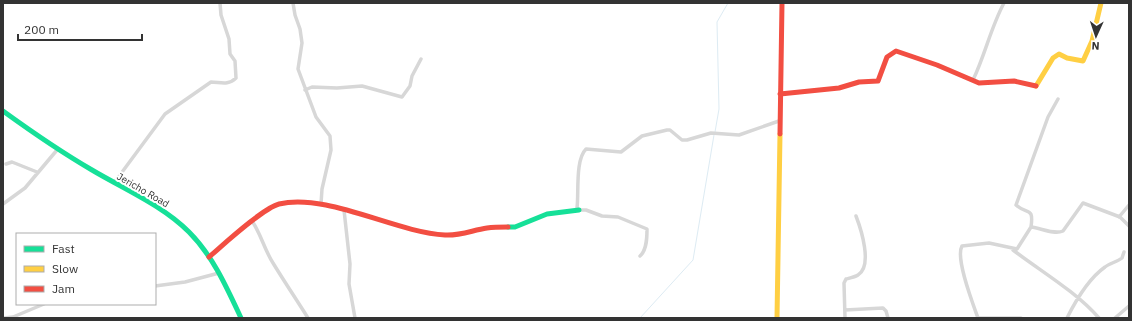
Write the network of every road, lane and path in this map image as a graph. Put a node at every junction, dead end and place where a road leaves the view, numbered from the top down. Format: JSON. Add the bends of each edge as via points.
{"nodes":[{"id":1,"x":220,"y":3,"type":"edge"},
{"id":2,"x":293,"y":3,"type":"edge"},
{"id":3,"x":782,"y":3,"type":"edge"},
{"id":4,"x":1004,"y":3,"type":"edge"},
{"id":5,"x":1102,"y":3,"type":"edge"},
{"id":6,"x":421,"y":59,"type":"dead end"},
{"id":7,"x":973,"y":80,"type":"junction"},
{"id":8,"x":305,"y":90,"type":"junction"},
{"id":9,"x":780,"y":94,"type":"junction"},
{"id":10,"x":1058,"y":98,"type":"dead end"},
{"id":11,"x":3,"y":111,"type":"edge"},
{"id":12,"x":779,"y":121,"type":"junction"},
{"id":13,"x":57,"y":150,"type":"junction"},
{"id":14,"x":6,"y":164,"type":"dead end"},
{"id":15,"x":37,"y":172,"type":"junction"},
{"id":16,"x":114,"y":183,"type":"junction"},
{"id":17,"x":3,"y":204,"type":"edge"},
{"id":18,"x":321,"y":204,"type":"junction"},
{"id":19,"x":1129,"y":205,"type":"edge"},
{"id":20,"x":344,"y":210,"type":"junction"},
{"id":21,"x":579,"y":210,"type":"junction"},
{"id":22,"x":856,"y":216,"type":"dead end"},
{"id":23,"x":1119,"y":217,"type":"junction"},
{"id":24,"x":252,"y":221,"type":"junction"},
{"id":25,"x":1031,"y":226,"type":"junction"},
{"id":26,"x":1129,"y":226,"type":"edge"},
{"id":27,"x":1012,"y":249,"type":"junction"},
{"id":28,"x":1124,"y":252,"type":"dead end"},
{"id":29,"x":640,"y":256,"type":"dead end"},
{"id":30,"x":209,"y":257,"type":"junction"},
{"id":31,"x":219,"y":273,"type":"junction"},
{"id":32,"x":156,"y":286,"type":"edge"},
{"id":33,"x":1077,"y":298,"type":"junction"},
{"id":34,"x":42,"y":305,"type":"edge"},
{"id":35,"x":1129,"y":306,"type":"edge"},
{"id":36,"x":845,"y":310,"type":"junction"},
{"id":37,"x":4,"y":318,"type":"edge"},
{"id":38,"x":241,"y":318,"type":"edge"},
{"id":39,"x":308,"y":318,"type":"edge"},
{"id":40,"x":355,"y":318,"type":"edge"},
{"id":41,"x":777,"y":318,"type":"edge"},
{"id":42,"x":845,"y":318,"type":"edge"},
{"id":43,"x":888,"y":318,"type":"edge"},
{"id":44,"x":978,"y":318,"type":"edge"},
{"id":45,"x":1021,"y":318,"type":"edge"},
{"id":46,"x":1067,"y":318,"type":"edge"},
{"id":47,"x":1099,"y":318,"type":"edge"},
{"id":48,"x":1115,"y":318,"type":"edge"}],
"edges":[{"from":1,"to":16,"type":"street","via":[[230,54],[235,62],[236,78],[224,83],[211,82],[165,114]]},
{"from":2,"to":8,"type":"street","via":[[302,43],[298,69]]},
{"from":3,"to":9,"type":"street"},
{"from":4,"to":7,"type":"street"},
{"from":5,"to":7,"type":"street","via":[[1093,40],[1084,61],[1059,54],[1053,58],[1036,86],[1014,81],[979,83]]},
{"from":6,"to":8,"type":"street","via":[[410,86],[402,97],[362,86],[312,87]]},
{"from":7,"to":9,"type":"street","via":[[896,51],[888,57],[878,80],[839,88]]},
{"from":8,"to":18,"type":"street","via":[[316,118],[330,136],[332,150],[322,189]]},
{"from":9,"to":12,"type":"street"},
{"from":10,"to":25,"type":"street","via":[[1048,117],[1016,205],[1031,212]]},
{"from":11,"to":13,"type":"street","name":"Jericho Road"},
{"from":12,"to":21,"type":"street","via":[[738,135],[711,133],[687,140],[682,140],[670,130],[661,131],[642,136],[622,152],[586,149],[581,159],[577,187]]},
{"from":12,"to":41,"type":"street"},
{"from":13,"to":15,"type":"street"},
{"from":13,"to":16,"type":"street","name":"Jericho Road"},
{"from":14,"to":15,"type":"street","via":[[12,162]]},
{"from":15,"to":17,"type":"street","via":[[25,188]]},
{"from":16,"to":30,"type":"street","name":"Jericho Road","via":[[174,219],[189,232]]},
{"from":18,"to":20,"type":"street"},
{"from":18,"to":24,"type":"street","via":[[278,204]]},
{"from":19,"to":23,"type":"street"},
{"from":20,"to":21,"type":"street","via":[[438,235],[452,235],[478,229],[515,227],[547,214]]},
{"from":20,"to":40,"type":"street","via":[[350,264],[349,284]]},
{"from":21,"to":29,"type":"street","via":[[618,217],[647,228],[644,254]]},
{"from":22,"to":36,"type":"street","via":[[866,256],[858,275],[846,279],[844,283]]},
{"from":23,"to":25,"type":"street","via":[[1083,203],[1063,231],[1054,232]]},
{"from":23,"to":26,"type":"street"},
{"from":24,"to":30,"type":"street"},
{"from":24,"to":39,"type":"street","via":[[259,230],[272,262]]},
{"from":25,"to":27,"type":"street","via":[[1017,249]]},
{"from":27,"to":33,"type":"street","via":[[1070,290]]},
{"from":27,"to":44,"type":"street","via":[[989,243],[962,246],[960,250]]},
{"from":28,"to":33,"type":"street","via":[[1122,258],[1106,266]]},
{"from":30,"to":31,"type":"street","name":"Jericho Road"},
{"from":31,"to":32,"type":"street","via":[[185,282]]},
{"from":31,"to":38,"type":"street","name":"Jericho Road"},
{"from":33,"to":46,"type":"street"},
{"from":33,"to":47,"type":"street"},
{"from":34,"to":37,"type":"street"},
{"from":35,"to":48,"type":"street"},
{"from":36,"to":42,"type":"street"},
{"from":36,"to":43,"type":"street","via":[[883,308]]},
{"from":44,"to":45,"type":"street"}]}
